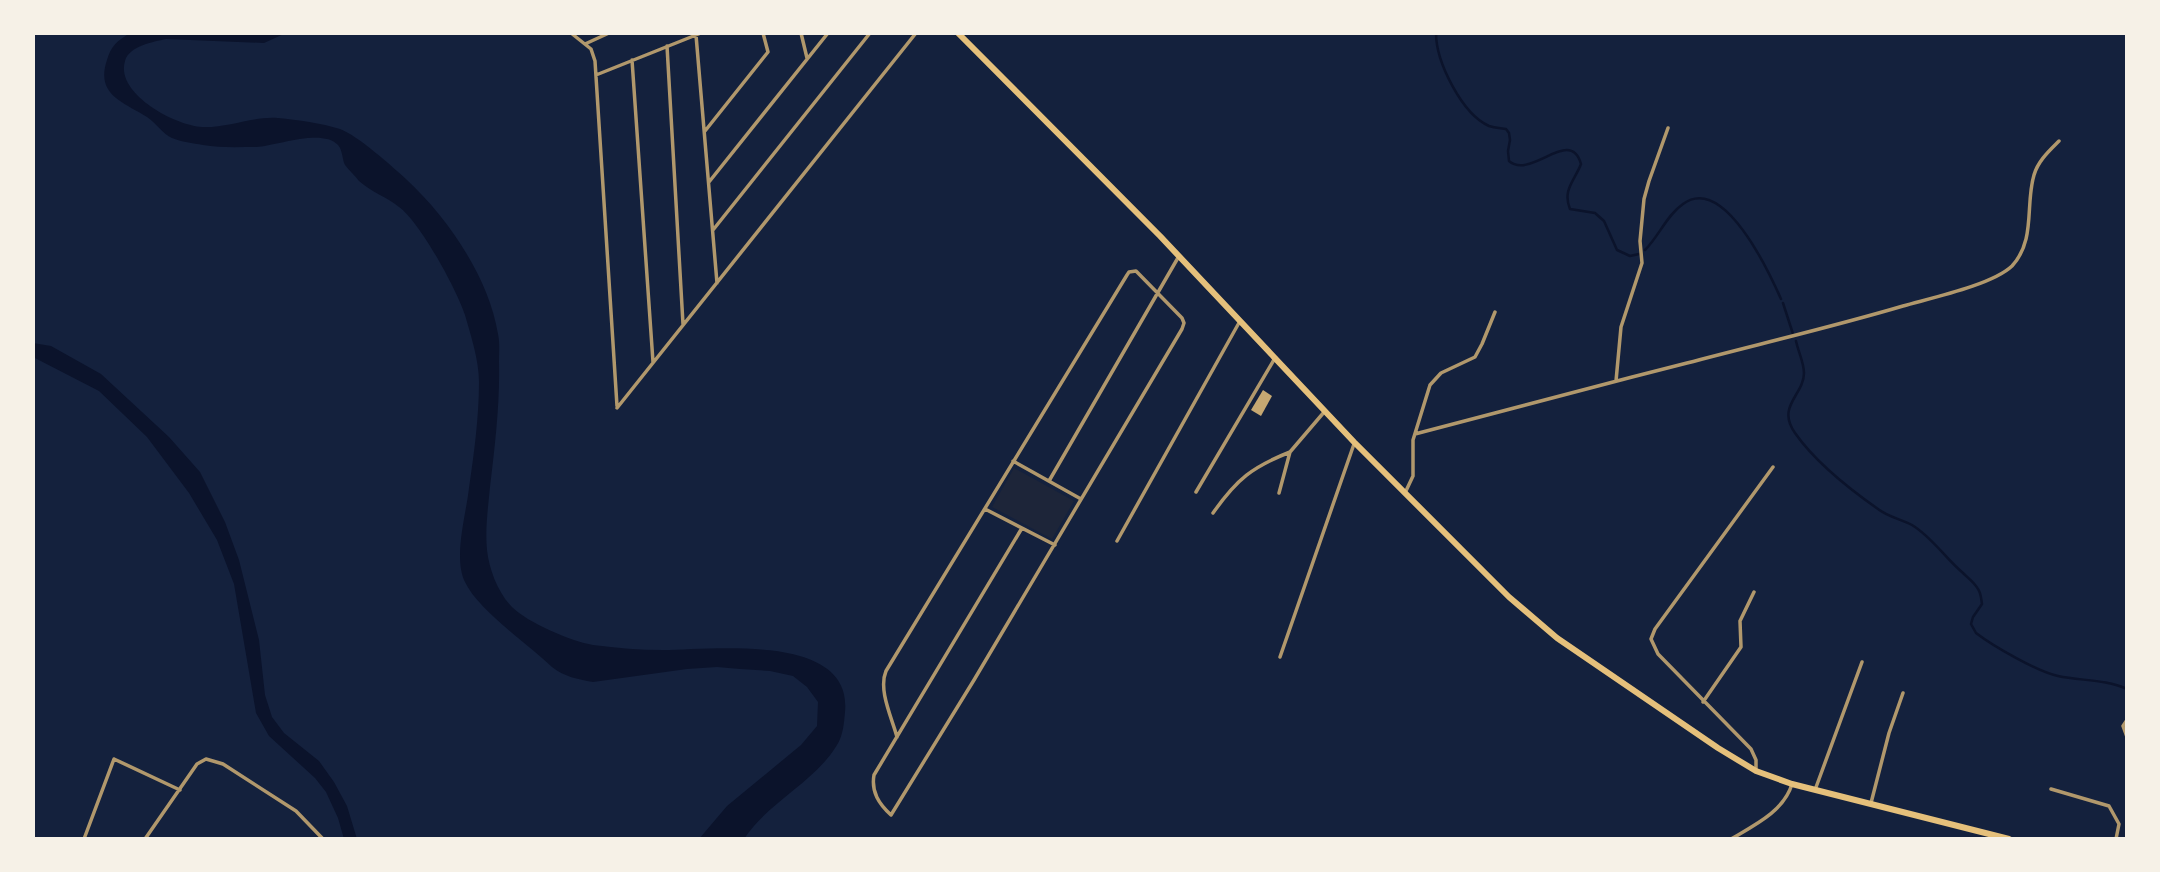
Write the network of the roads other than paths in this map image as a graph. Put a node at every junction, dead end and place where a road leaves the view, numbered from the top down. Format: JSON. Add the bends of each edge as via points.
{"nodes":[{"id":1,"x":571,"y":33,"type":"edge"},
{"id":2,"x":609,"y":33,"type":"edge"},
{"id":3,"x":763,"y":33,"type":"edge"},
{"id":4,"x":801,"y":33,"type":"edge"},
{"id":5,"x":828,"y":33,"type":"edge"},
{"id":6,"x":870,"y":33,"type":"edge"},
{"id":7,"x":916,"y":33,"type":"edge"},
{"id":8,"x":958,"y":33,"type":"edge"},
{"id":9,"x":698,"y":34,"type":"edge"},
{"id":10,"x":585,"y":44,"type":"junction"},
{"id":11,"x":667,"y":46,"type":"junction"},
{"id":12,"x":807,"y":59,"type":"junction"},
{"id":13,"x":632,"y":60,"type":"junction"},
{"id":14,"x":596,"y":75,"type":"junction"},
{"id":15,"x":1668,"y":128,"type":"dead end"},
{"id":16,"x":704,"y":132,"type":"junction"},
{"id":17,"x":2059,"y":141,"type":"dead end"},
{"id":18,"x":709,"y":182,"type":"junction"},
{"id":19,"x":713,"y":230,"type":"junction"},
{"id":20,"x":1180,"y":256,"type":"junction"},
{"id":21,"x":718,"y":283,"type":"junction"},
{"id":22,"x":1158,"y":293,"type":"junction"},
{"id":23,"x":1495,"y":312,"type":"dead end"},
{"id":24,"x":1241,"y":321,"type":"junction"},
{"id":25,"x":683,"y":326,"type":"junction"},
{"id":26,"x":1275,"y":358,"type":"junction"},
{"id":27,"x":653,"y":363,"type":"junction"},
{"id":28,"x":1616,"y":381,"type":"junction"},
{"id":29,"x":1325,"y":411,"type":"junction"},
{"id":30,"x":1415,"y":433,"type":"junction"},
{"id":31,"x":1354,"y":442,"type":"junction"},
{"id":32,"x":1290,"y":452,"type":"junction"},
{"id":33,"x":1013,"y":461,"type":"junction"},
{"id":34,"x":1773,"y":467,"type":"dead end"},
{"id":35,"x":1049,"y":481,"type":"junction"},
{"id":36,"x":1196,"y":492,"type":"dead end"},
{"id":37,"x":1279,"y":493,"type":"dead end"},
{"id":38,"x":1405,"y":493,"type":"junction"},
{"id":39,"x":1081,"y":499,"type":"junction"},
{"id":40,"x":985,"y":508,"type":"junction"},
{"id":41,"x":1213,"y":513,"type":"dead end"},
{"id":42,"x":1022,"y":528,"type":"junction"},
{"id":43,"x":1116,"y":541,"type":"dead end"},
{"id":44,"x":1055,"y":545,"type":"junction"},
{"id":45,"x":1754,"y":592,"type":"dead end"},
{"id":46,"x":1280,"y":657,"type":"dead end"},
{"id":47,"x":1861,"y":662,"type":"dead end"},
{"id":48,"x":1903,"y":693,"type":"dead end"},
{"id":49,"x":1703,"y":702,"type":"junction"},
{"id":50,"x":2127,"y":720,"type":"edge"},
{"id":51,"x":897,"y":737,"type":"junction"},
{"id":52,"x":2127,"y":737,"type":"edge"},
{"id":53,"x":1756,"y":771,"type":"junction"},
{"id":54,"x":1792,"y":783,"type":"junction"},
{"id":55,"x":2051,"y":789,"type":"dead end"},
{"id":56,"x":180,"y":790,"type":"junction"},
{"id":57,"x":1815,"y":790,"type":"junction"},
{"id":58,"x":1871,"y":805,"type":"junction"},
{"id":59,"x":84,"y":839,"type":"edge"},
{"id":60,"x":145,"y":839,"type":"edge"},
{"id":61,"x":323,"y":839,"type":"edge"},
{"id":62,"x":1731,"y":839,"type":"edge"},
{"id":63,"x":2009,"y":839,"type":"edge"},
{"id":64,"x":2116,"y":839,"type":"edge"}],
"edges":[{"from":1,"to":10,"type":"street"},
{"from":2,"to":10,"type":"street"},
{"from":3,"to":16,"type":"street","via":[[768,52]]},
{"from":4,"to":12,"type":"street"},
{"from":5,"to":12,"type":"street"},
{"from":6,"to":19,"type":"street"},
{"from":7,"to":21,"type":"street"},
{"from":8,"to":20,"type":"main road"},
{"from":9,"to":11,"type":"street"},
{"from":9,"to":16,"type":"street"},
{"from":10,"to":14,"type":"street","via":[[594,55]]},
{"from":11,"to":13,"type":"street"},
{"from":11,"to":25,"type":"street"},
{"from":12,"to":18,"type":"street"},
{"from":13,"to":14,"type":"street"},
{"from":13,"to":27,"type":"street"},
{"from":14,"to":27,"type":"street","via":[[617,408]]},
{"from":15,"to":28,"type":"street","via":[[1644,199],[1642,263],[1621,327]]},
{"from":16,"to":18,"type":"street"},
{"from":17,"to":28,"type":"street","via":[[2043,157],[2034,176],[2024,245],[2011,267],[1999,275],[1873,315]]},
{"from":18,"to":19,"type":"street"},
{"from":19,"to":21,"type":"street"},
{"from":20,"to":22,"type":"street"},
{"from":20,"to":24,"type":"main road"},
{"from":21,"to":25,"type":"street"},
{"from":22,"to":33,"type":"street","via":[[1140,273],[1126,275]]},
{"from":22,"to":35,"type":"street"},
{"from":22,"to":39,"type":"street","via":[[1182,318],[1182,329]]},
{"from":23,"to":30,"type":"street","via":[[1475,357],[1434,379]]},
{"from":24,"to":26,"type":"main road"},
{"from":24,"to":43,"type":"street"},
{"from":25,"to":27,"type":"street"},
{"from":26,"to":29,"type":"main road"},
{"from":26,"to":36,"type":"street"},
{"from":28,"to":30,"type":"street"},
{"from":29,"to":31,"type":"main road"},
{"from":29,"to":32,"type":"street"},
{"from":30,"to":38,"type":"street","via":[[1413,476]]},
{"from":31,"to":38,"type":"main road"},
{"from":31,"to":46,"type":"street"},
{"from":32,"to":37,"type":"street"},
{"from":32,"to":41,"type":"street","via":[[1248,473]]},
{"from":33,"to":35,"type":"street"},
{"from":33,"to":40,"type":"street"},
{"from":34,"to":49,"type":"street","via":[[1652,634],[1658,654]]},
{"from":35,"to":39,"type":"street"},
{"from":38,"to":53,"type":"main road","via":[[1536,621]]},
{"from":39,"to":44,"type":"street"},
{"from":40,"to":42,"type":"street"},
{"from":40,"to":51,"type":"street","via":[[883,677]]},
{"from":42,"to":44,"type":"street"},
{"from":42,"to":51,"type":"street"},
{"from":44,"to":51,"type":"street","via":[[891,815],[878,801],[872,783]]},
{"from":45,"to":49,"type":"street","via":[[1740,621],[1741,647]]},
{"from":47,"to":57,"type":"street"},
{"from":48,"to":58,"type":"street"},
{"from":49,"to":53,"type":"street","via":[[1751,749]]},
{"from":50,"to":52,"type":"street","via":[[2123,726]]},
{"from":53,"to":54,"type":"main road"},
{"from":54,"to":57,"type":"main road"},
{"from":54,"to":62,"type":"street","via":[[1785,799],[1769,815]]},
{"from":55,"to":64,"type":"street","via":[[2109,806],[2119,824]]},
{"from":56,"to":59,"type":"street","via":[[114,759]]},
{"from":56,"to":60,"type":"street"},
{"from":56,"to":61,"type":"street","via":[[201,761],[215,760],[296,811]]},
{"from":57,"to":58,"type":"main road"},
{"from":58,"to":63,"type":"main road"}]}
